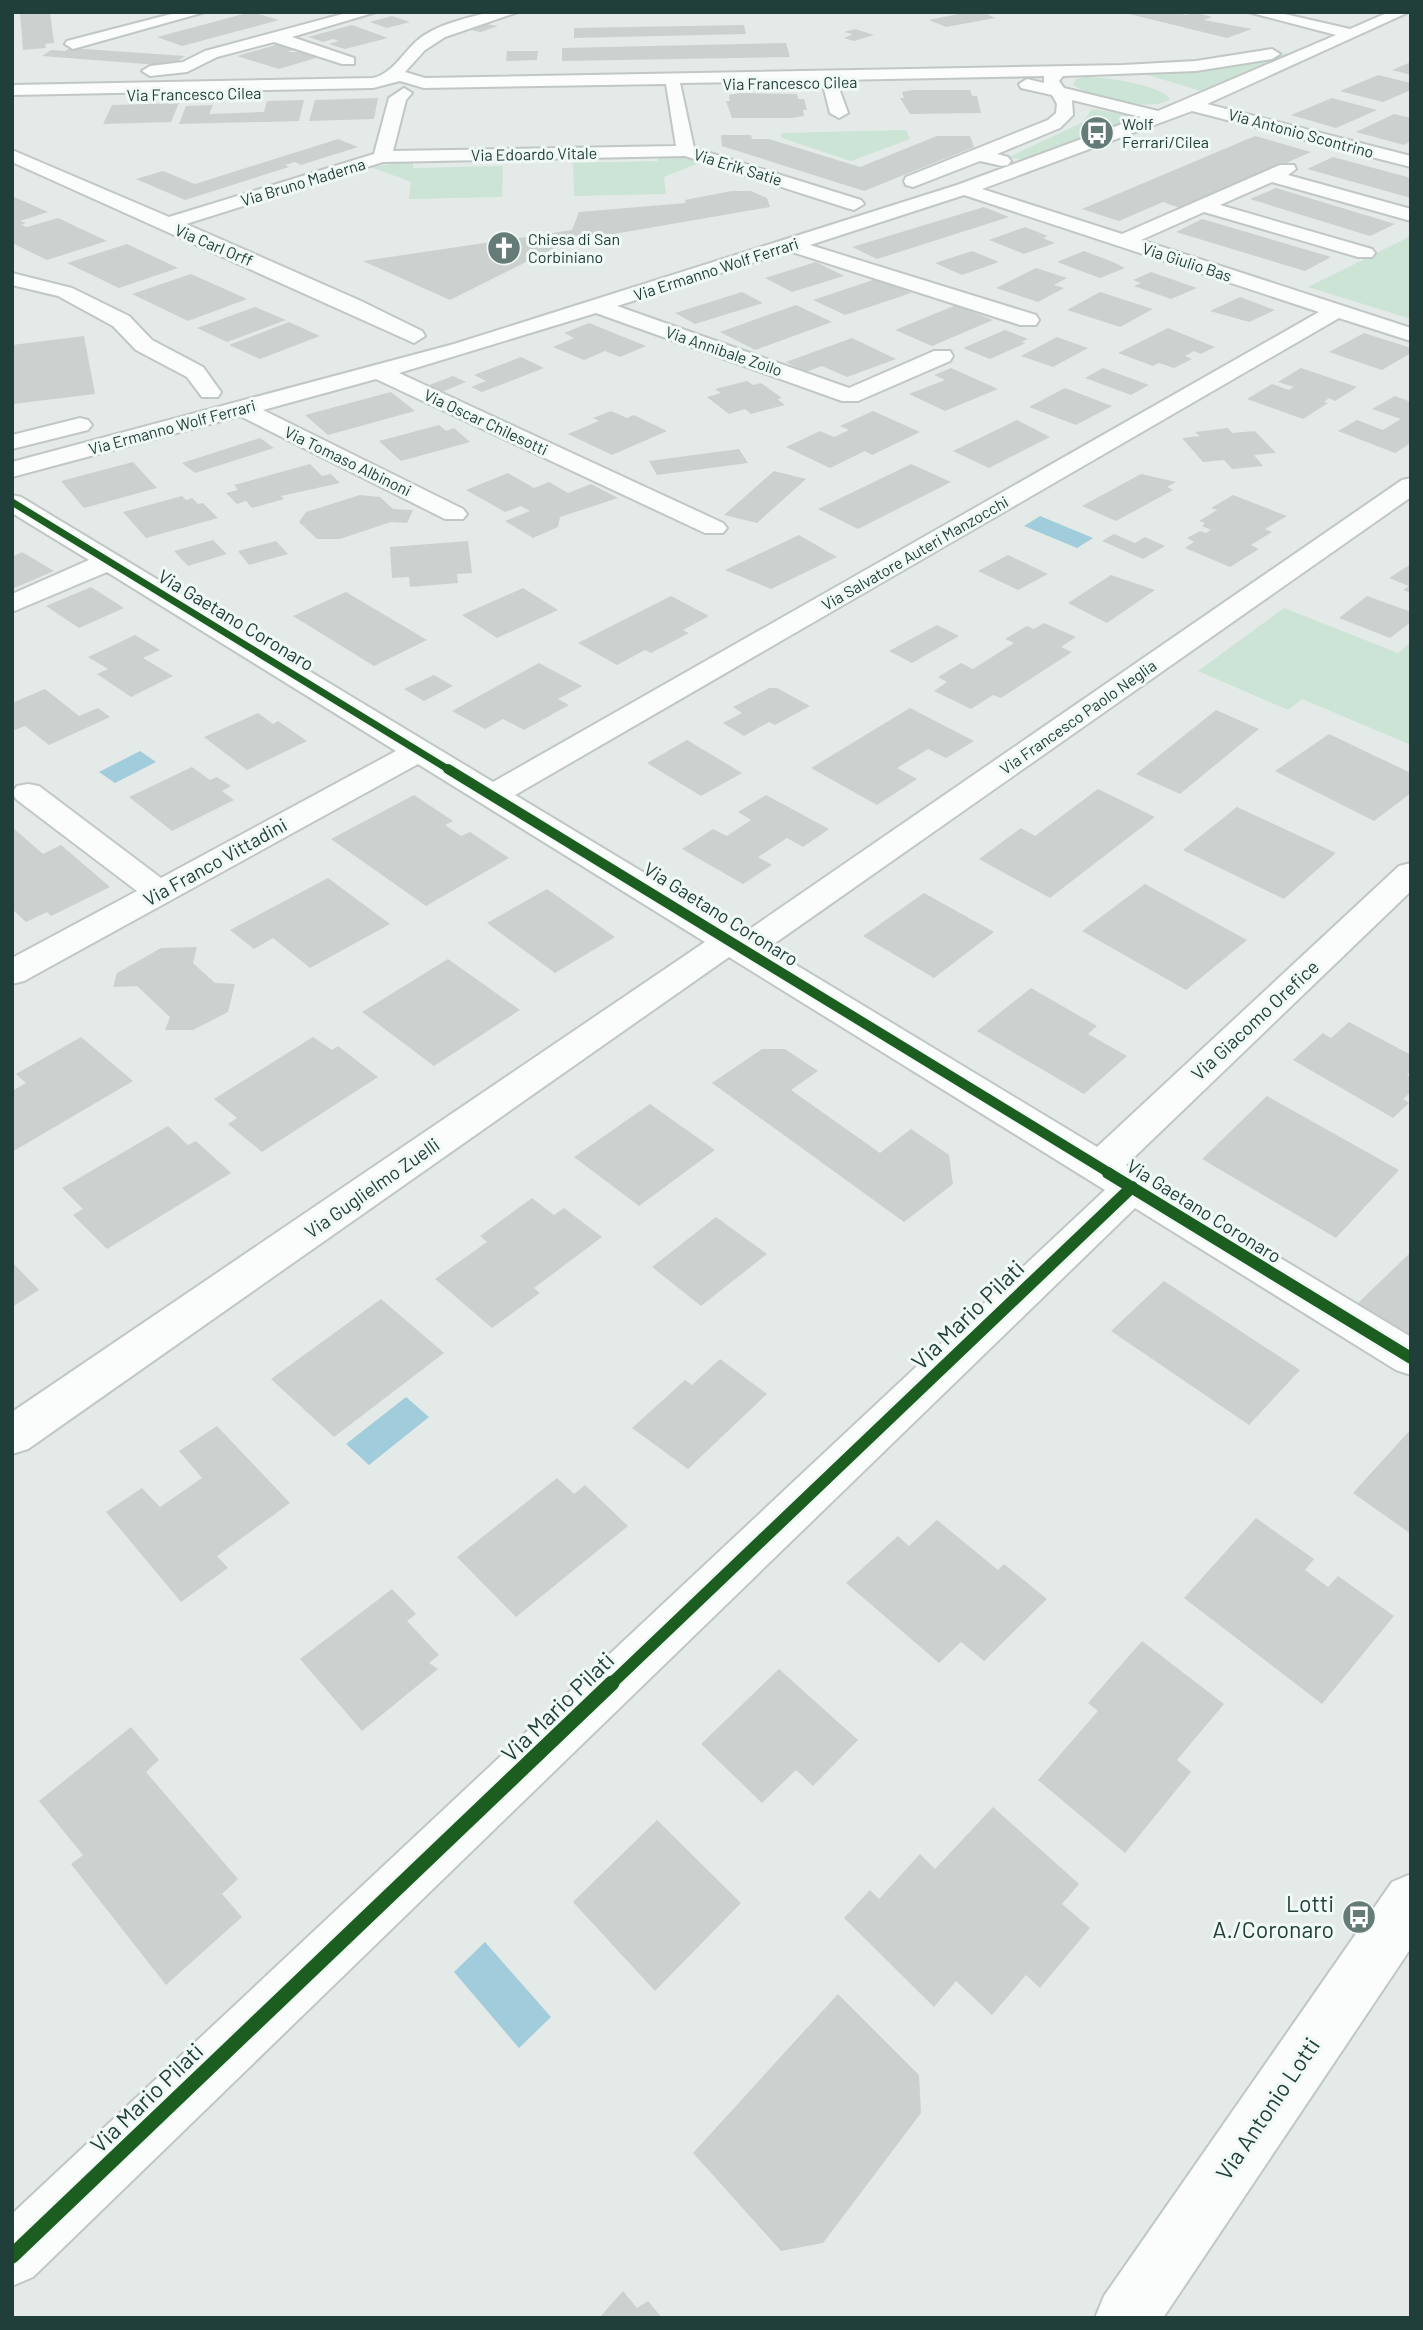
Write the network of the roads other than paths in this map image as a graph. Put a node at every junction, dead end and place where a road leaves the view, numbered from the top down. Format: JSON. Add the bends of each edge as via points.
{"nodes":[{"id":1,"x":198,"y":12,"type":"edge"},
{"id":2,"x":302,"y":12,"type":"edge"},
{"id":3,"x":369,"y":12,"type":"edge"},
{"id":4,"x":467,"y":12,"type":"edge"},
{"id":5,"x":512,"y":12,"type":"edge"},
{"id":6,"x":1255,"y":12,"type":"edge"},
{"id":7,"x":1397,"y":14,"type":"edge"},
{"id":8,"x":485,"y":18,"type":"junction"},
{"id":9,"x":1411,"y":21,"type":"edge"},
{"id":10,"x":332,"y":22,"type":"junction"},
{"id":11,"x":1352,"y":34,"type":"junction"},
{"id":12,"x":275,"y":37,"type":"junction"},
{"id":13,"x":73,"y":44,"type":"dead end"},
{"id":14,"x":348,"y":61,"type":"dead end"},
{"id":15,"x":1084,"y":70,"type":"junction"},
{"id":16,"x":1113,"y":70,"type":"junction"},
{"id":17,"x":105,"y":71,"type":"dead end"},
{"id":18,"x":158,"y":71,"type":"junction"},
{"id":19,"x":829,"y":82,"type":"junction"},
{"id":20,"x":398,"y":85,"type":"junction"},
{"id":21,"x":673,"y":85,"type":"junction"},
{"id":22,"x":148,"y":87,"type":"junction"},
{"id":23,"x":12,"y":90,"type":"edge"},
{"id":24,"x":1060,"y":92,"type":"junction"},
{"id":25,"x":1190,"y":94,"type":"junction"},
{"id":26,"x":12,"y":100,"type":"edge"},
{"id":27,"x":839,"y":113,"type":"dead end"},
{"id":28,"x":1160,"y":117,"type":"junction"},
{"id":29,"x":686,"y":151,"type":"junction"},
{"id":30,"x":979,"y":155,"type":"junction"},
{"id":31,"x":12,"y":156,"type":"edge"},
{"id":32,"x":382,"y":157,"type":"junction"},
{"id":33,"x":1411,"y":162,"type":"edge"},
{"id":34,"x":1026,"y":168,"type":"junction"},
{"id":35,"x":964,"y":189,"type":"junction"},
{"id":36,"x":854,"y":204,"type":"junction"},
{"id":37,"x":1202,"y":206,"type":"junction"},
{"id":38,"x":1168,"y":208,"type":"dead end"},
{"id":39,"x":1411,"y":215,"type":"edge"},
{"id":40,"x":166,"y":224,"type":"junction"},
{"id":41,"x":1114,"y":238,"type":"junction"},
{"id":42,"x":734,"y":240,"type":"dead end"},
{"id":43,"x":790,"y":245,"type":"junction"},
{"id":44,"x":1366,"y":253,"type":"dead end"},
{"id":45,"x":16,"y":282,"type":"edge"},
{"id":46,"x":598,"y":307,"type":"junction"},
{"id":47,"x":1336,"y":311,"type":"junction"},
{"id":48,"x":1028,"y":320,"type":"dead end"},
{"id":49,"x":441,"y":328,"type":"dead end"},
{"id":50,"x":1411,"y":335,"type":"edge"},
{"id":51,"x":414,"y":336,"type":"junction"},
{"id":52,"x":380,"y":347,"type":"dead end"},
{"id":53,"x":942,"y":356,"type":"dead end"},
{"id":54,"x":379,"y":372,"type":"junction"},
{"id":55,"x":210,"y":392,"type":"junction"},
{"id":56,"x":238,"y":397,"type":"junction"},
{"id":57,"x":184,"y":399,"type":"dead end"},
{"id":58,"x":104,"y":419,"type":"dead end"},
{"id":59,"x":12,"y":442,"type":"edge"},
{"id":60,"x":12,"y":470,"type":"edge"},
{"id":61,"x":1411,"y":485,"type":"edge"},
{"id":62,"x":12,"y":502,"type":"edge"},
{"id":63,"x":454,"y":514,"type":"dead end"},
{"id":64,"x":714,"y":528,"type":"dead end"},
{"id":65,"x":107,"y":562,"type":"junction"},
{"id":66,"x":12,"y":604,"type":"edge"},
{"id":67,"x":419,"y":751,"type":"junction"},
{"id":68,"x":28,"y":793,"type":"dead end"},
{"id":69,"x":492,"y":796,"type":"junction"},
{"id":70,"x":1411,"y":873,"type":"edge"},
{"id":71,"x":159,"y":892,"type":"junction"},
{"id":72,"x":738,"y":944,"type":"junction"},
{"id":73,"x":12,"y":973,"type":"edge"},
{"id":74,"x":1116,"y":1177,"type":"junction"},
{"id":75,"x":1411,"y":1358,"type":"edge"},
{"id":76,"x":12,"y":1436,"type":"edge"},
{"id":77,"x":1411,"y":1901,"type":"edge"},
{"id":78,"x":12,"y":2256,"type":"edge"},
{"id":79,"x":1126,"y":2318,"type":"edge"}],
"edges":[{"from":1,"to":13,"type":"street"},
{"from":2,"to":10,"type":"street"},
{"from":3,"to":10,"type":"street"},
{"from":4,"to":8,"type":"street"},
{"from":5,"to":8,"type":"street"},
{"from":6,"to":11,"type":"street"},
{"from":7,"to":9,"type":"street"},
{"from":7,"to":11,"type":"street","name":"Via Ermanno Wolf Ferrari"},
{"from":8,"to":20,"type":"street","via":[[419,48]]},
{"from":10,"to":12,"type":"street"},
{"from":11,"to":16,"type":"street","name":"Via Francesco Cilea","via":[[1239,60]]},
{"from":11,"to":25,"type":"street","name":"Via Ermanno Wolf Ferrari"},
{"from":12,"to":14,"type":"street"},
{"from":12,"to":18,"type":"street","via":[[211,54],[187,67]]},
{"from":15,"to":16,"type":"street","name":"Via Francesco Cilea"},
{"from":15,"to":20,"type":"street","name":"Via Francesco Cilea"},
{"from":15,"to":24,"type":"street","via":[[1050,80]]},
{"from":16,"to":25,"type":"street","name":"Via Francesco Cilea"},
{"from":17,"to":18,"type":"street"},
{"from":18,"to":22,"type":"street"},
{"from":19,"to":21,"type":"street","name":"Via Francesco Cilea"},
{"from":19,"to":24,"type":"street","name":"Via Francesco Cilea","via":[[975,79],[1020,82]]},
{"from":19,"to":27,"type":"street"},
{"from":20,"to":21,"type":"street","name":"Via Francesco Cilea"},
{"from":20,"to":22,"type":"street","name":"Via Francesco Cilea"},
{"from":20,"to":26,"type":"street","name":"Via Francesco Cilea"},
{"from":20,"to":32,"type":"street","name":"Via Bruno Maderna"},
{"from":21,"to":29,"type":"street","name":"Via Erik Satie"},
{"from":22,"to":23,"type":"street","name":"Via Francesco Cilea"},
{"from":24,"to":28,"type":"street","name":"Via Francesco Cilea"},
{"from":24,"to":30,"type":"street","name":"Via Ermanno Wolf Ferrari","via":[[1066,104],[1064,115],[1054,124]]},
{"from":25,"to":28,"type":"street","name":"Via Ermanno Wolf Ferrari"},
{"from":25,"to":33,"type":"street","name":"Via Antonio Scontrino"},
{"from":28,"to":34,"type":"street","name":"Via Ermanno Wolf Ferrari"},
{"from":29,"to":32,"type":"street","name":"Via Edoardo Vitale"},
{"from":29,"to":36,"type":"street","name":"Via Erik Satie"},
{"from":30,"to":34,"type":"street"},
{"from":30,"to":36,"type":"street","name":"Via Ermanno Wolf Ferrari"},
{"from":31,"to":40,"type":"street","name":"Via Carl Orff"},
{"from":32,"to":40,"type":"street","name":"Via Bruno Maderna"},
{"from":34,"to":35,"type":"street","name":"Via Ermanno Wolf Ferrari"},
{"from":35,"to":41,"type":"street","name":"Via Giulio Bas"},
{"from":35,"to":43,"type":"street","name":"Via Ermanno Wolf Ferrari"},
{"from":36,"to":42,"type":"street","name":"Via Ermanno Wolf Ferrari"},
{"from":37,"to":39,"type":"street","via":[[1278,172]]},
{"from":37,"to":41,"type":"street"},
{"from":37,"to":44,"type":"street"},
{"from":38,"to":41,"type":"street"},
{"from":40,"to":51,"type":"street","name":"Via Carl Orff","via":[[354,304]]},
{"from":41,"to":47,"type":"street","name":"Via Giulio Bas"},
{"from":43,"to":46,"type":"street","name":"Via Ermanno Wolf Ferrari"},
{"from":43,"to":48,"type":"street"},
{"from":45,"to":55,"type":"street","via":[[65,292],[121,321],[144,345],[195,372]]},
{"from":46,"to":53,"type":"street","name":"Via Annibale Zoilo","via":[[850,396]]},
{"from":46,"to":54,"type":"street","name":"Via Ermanno Wolf Ferrari"},
{"from":47,"to":50,"type":"street","name":"Via Giulio Bas"},
{"from":47,"to":69,"type":"street","name":"Via Salvatore Auteri Manzocchi"},
{"from":49,"to":51,"type":"street"},
{"from":51,"to":52,"type":"street"},
{"from":54,"to":56,"type":"street","name":"Via Ermanno Wolf Ferrari"},
{"from":54,"to":64,"type":"street","name":"Via Oscar Chilesotti"},
{"from":55,"to":56,"type":"street","name":"Via Ermanno Wolf Ferrari"},
{"from":55,"to":57,"type":"street","name":"Via Ermanno Wolf Ferrari"},
{"from":56,"to":60,"type":"street","name":"Via Ermanno Wolf Ferrari"},
{"from":56,"to":63,"type":"street","name":"Via Tomaso Albinoni"},
{"from":58,"to":59,"type":"street","name":"Via Ermanno Wolf Ferrari"},
{"from":61,"to":72,"type":"street","name":"Via Francesco Paolo Neglia"},
{"from":62,"to":65,"type":"street","name":"Via Gaetano Coronaro"},
{"from":65,"to":66,"type":"street"},
{"from":65,"to":67,"type":"street","name":"Via Gaetano Coronaro"},
{"from":67,"to":69,"type":"street","name":"Via Gaetano Coronaro"},
{"from":67,"to":71,"type":"street","name":"Via Franco Vittadini"},
{"from":68,"to":71,"type":"street"},
{"from":69,"to":72,"type":"street","name":"Via Gaetano Coronaro"},
{"from":70,"to":74,"type":"street","name":"Via Giacomo Orefice"},
{"from":71,"to":73,"type":"street","name":"Via Franco Vittadini"},
{"from":72,"to":74,"type":"street","name":"Via Gaetano Coronaro"},
{"from":72,"to":76,"type":"street","name":"Via Guglielmo Zuelli"},
{"from":74,"to":75,"type":"street","name":"Via Gaetano Coronaro"},
{"from":74,"to":78,"type":"street","name":"Via Mario Pilati"},
{"from":77,"to":79,"type":"street","name":"Via Antonio Lotti"}]}
